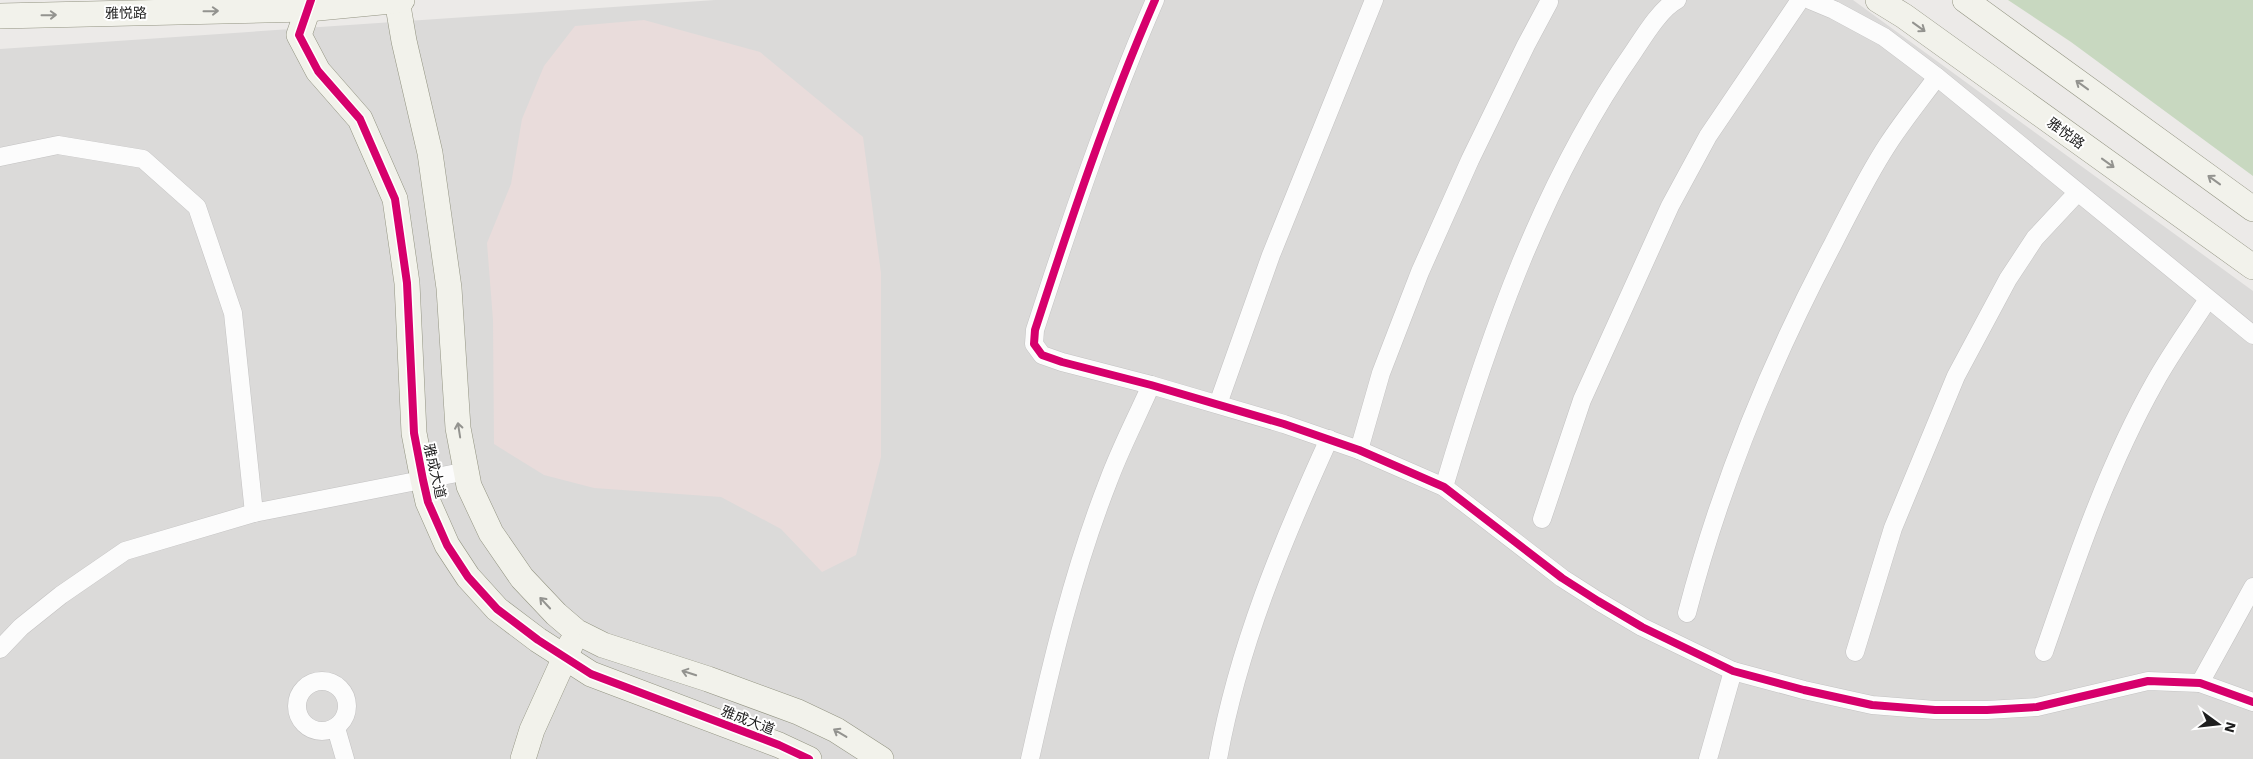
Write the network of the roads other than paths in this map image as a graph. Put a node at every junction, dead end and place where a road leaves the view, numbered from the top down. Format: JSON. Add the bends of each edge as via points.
{"nodes":[{"id":1,"x":397,"y":0,"type":"edge"},
{"id":2,"x":402,"y":0,"type":"edge"},
{"id":3,"x":1155,"y":0,"type":"edge"},
{"id":4,"x":1374,"y":0,"type":"edge"},
{"id":5,"x":1678,"y":0,"type":"edge"},
{"id":6,"x":1800,"y":0,"type":"edge"},
{"id":7,"x":1810,"y":0,"type":"edge"},
{"id":8,"x":1878,"y":0,"type":"edge"},
{"id":9,"x":1965,"y":0,"type":"edge"},
{"id":10,"x":1549,"y":2,"type":"dead end"},
{"id":11,"x":309,"y":4,"type":"edge"},
{"id":12,"x":0,"y":16,"type":"edge"},
{"id":13,"x":1937,"y":77,"type":"junction"},
{"id":14,"x":0,"y":157,"type":"edge"},
{"id":15,"x":2078,"y":193,"type":"junction"},
{"id":16,"x":2253,"y":209,"type":"edge"},
{"id":17,"x":2253,"y":267,"type":"edge"},
{"id":18,"x":2208,"y":299,"type":"junction"},
{"id":19,"x":2253,"y":335,"type":"edge"},
{"id":20,"x":1151,"y":385,"type":"junction"},
{"id":21,"x":1218,"y":404,"type":"junction"},
{"id":22,"x":1329,"y":439,"type":"junction"},
{"id":23,"x":1358,"y":450,"type":"junction"},
{"id":24,"x":467,"y":471,"type":"junction"},
{"id":25,"x":423,"y":480,"type":"junction"},
{"id":26,"x":1444,"y":487,"type":"junction"},
{"id":27,"x":254,"y":513,"type":"junction"},
{"id":28,"x":1542,"y":519,"type":"dead end"},
{"id":29,"x":2253,"y":586,"type":"edge"},
{"id":30,"x":1687,"y":613,"type":"dead end"},
{"id":31,"x":577,"y":632,"type":"junction"},
{"id":32,"x":0,"y":649,"type":"edge"},
{"id":33,"x":1855,"y":652,"type":"dead end"},
{"id":34,"x":2044,"y":652,"type":"dead end"},
{"id":35,"x":563,"y":657,"type":"junction"},
{"id":36,"x":1733,"y":671,"type":"junction"},
{"id":37,"x":2200,"y":683,"type":"junction"},
{"id":38,"x":2253,"y":702,"type":"edge"},
{"id":39,"x":336,"y":728,"type":"dead end"},
{"id":40,"x":345,"y":759,"type":"edge"},
{"id":41,"x":523,"y":759,"type":"edge"},
{"id":42,"x":809,"y":759,"type":"edge"},
{"id":43,"x":881,"y":759,"type":"edge"},
{"id":44,"x":1030,"y":759,"type":"edge"},
{"id":45,"x":1218,"y":759,"type":"edge"},
{"id":46,"x":1708,"y":759,"type":"edge"}],
"edges":[{"from":1,"to":2,"type":"street","name":"雅悦路"},
{"from":1,"to":11,"type":"street","name":"雅悦路"},
{"from":24,"to":1,"type":"street","one_way":true,"via":[[458,428],[449,288],[430,153]]},
{"from":3,"to":20,"type":"street","via":[[1072,217],[1035,330],[1034,344],[1042,355]]},
{"from":4,"to":21,"type":"street","via":[[1274,247]]},
{"from":5,"to":26,"type":"street","via":[[1650,29],[1617,75],[1568,162],[1528,244],[1462,425]]},
{"from":6,"to":28,"type":"street","via":[[1708,136],[1670,206],[1582,400]]},
{"from":7,"to":13,"type":"street","via":[[1884,37]]},
{"from":8,"to":17,"type":"street","name":"雅悦路","one_way":true},
{"from":16,"to":9,"type":"street","one_way":true},
{"from":10,"to":23,"type":"street","via":[[1470,160],[1420,272],[1381,374]]},
{"from":12,"to":11,"type":"street","name":"雅悦路","one_way":true},
{"from":11,"to":25,"type":"street","name":"雅成大道","via":[[299,35],[318,71],[360,119],[395,199],[407,282],[414,432]]},
{"from":13,"to":15,"type":"street"},
{"from":13,"to":30,"type":"street","via":[[1887,145],[1808,291],[1770,370],[1704,546]]},
{"from":14,"to":27,"type":"street","via":[[58,145],[143,159],[197,207],[234,312]]},
{"from":15,"to":18,"type":"street"},
{"from":15,"to":33,"type":"street","via":[[2035,238],[2013,271],[1956,376],[1893,528]]},
{"from":18,"to":19,"type":"street"},
{"from":18,"to":34,"type":"street","via":[[2155,382],[2114,464],[2084,536]]},
{"from":20,"to":21,"type":"street"},
{"from":20,"to":44,"type":"street","via":[[1108,481],[1082,557],[1051,665]]},
{"from":21,"to":22,"type":"street"},
{"from":22,"to":23,"type":"street"},
{"from":22,"to":45,"type":"street","via":[[1268,580],[1243,659]]},
{"from":23,"to":26,"type":"street"},
{"from":24,"to":25,"type":"street"},
{"from":31,"to":24,"type":"street","one_way":true,"via":[[522,578],[491,533],[469,486]]},
{"from":25,"to":27,"type":"street"},
{"from":25,"to":35,"type":"street","name":"雅成大道","via":[[428,502],[447,546],[468,577],[497,609]]},
{"from":26,"to":36,"type":"street","via":[[1591,597],[1642,627]]},
{"from":27,"to":32,"type":"street","via":[[125,551],[61,595],[21,627]]},
{"from":29,"to":37,"type":"street"},
{"from":31,"to":35,"type":"street"},
{"from":43,"to":31,"type":"street","one_way":true,"via":[[836,730],[798,712],[603,645]]},
{"from":35,"to":41,"type":"street"},
{"from":35,"to":42,"type":"street","name":"雅成大道","via":[[592,674]]},
{"from":36,"to":37,"type":"street","via":[[1872,705],[1935,710],[2037,707],[2148,681]]},
{"from":36,"to":46,"type":"street"},
{"from":37,"to":38,"type":"street"},
{"from":39,"to":40,"type":"street"}]}
